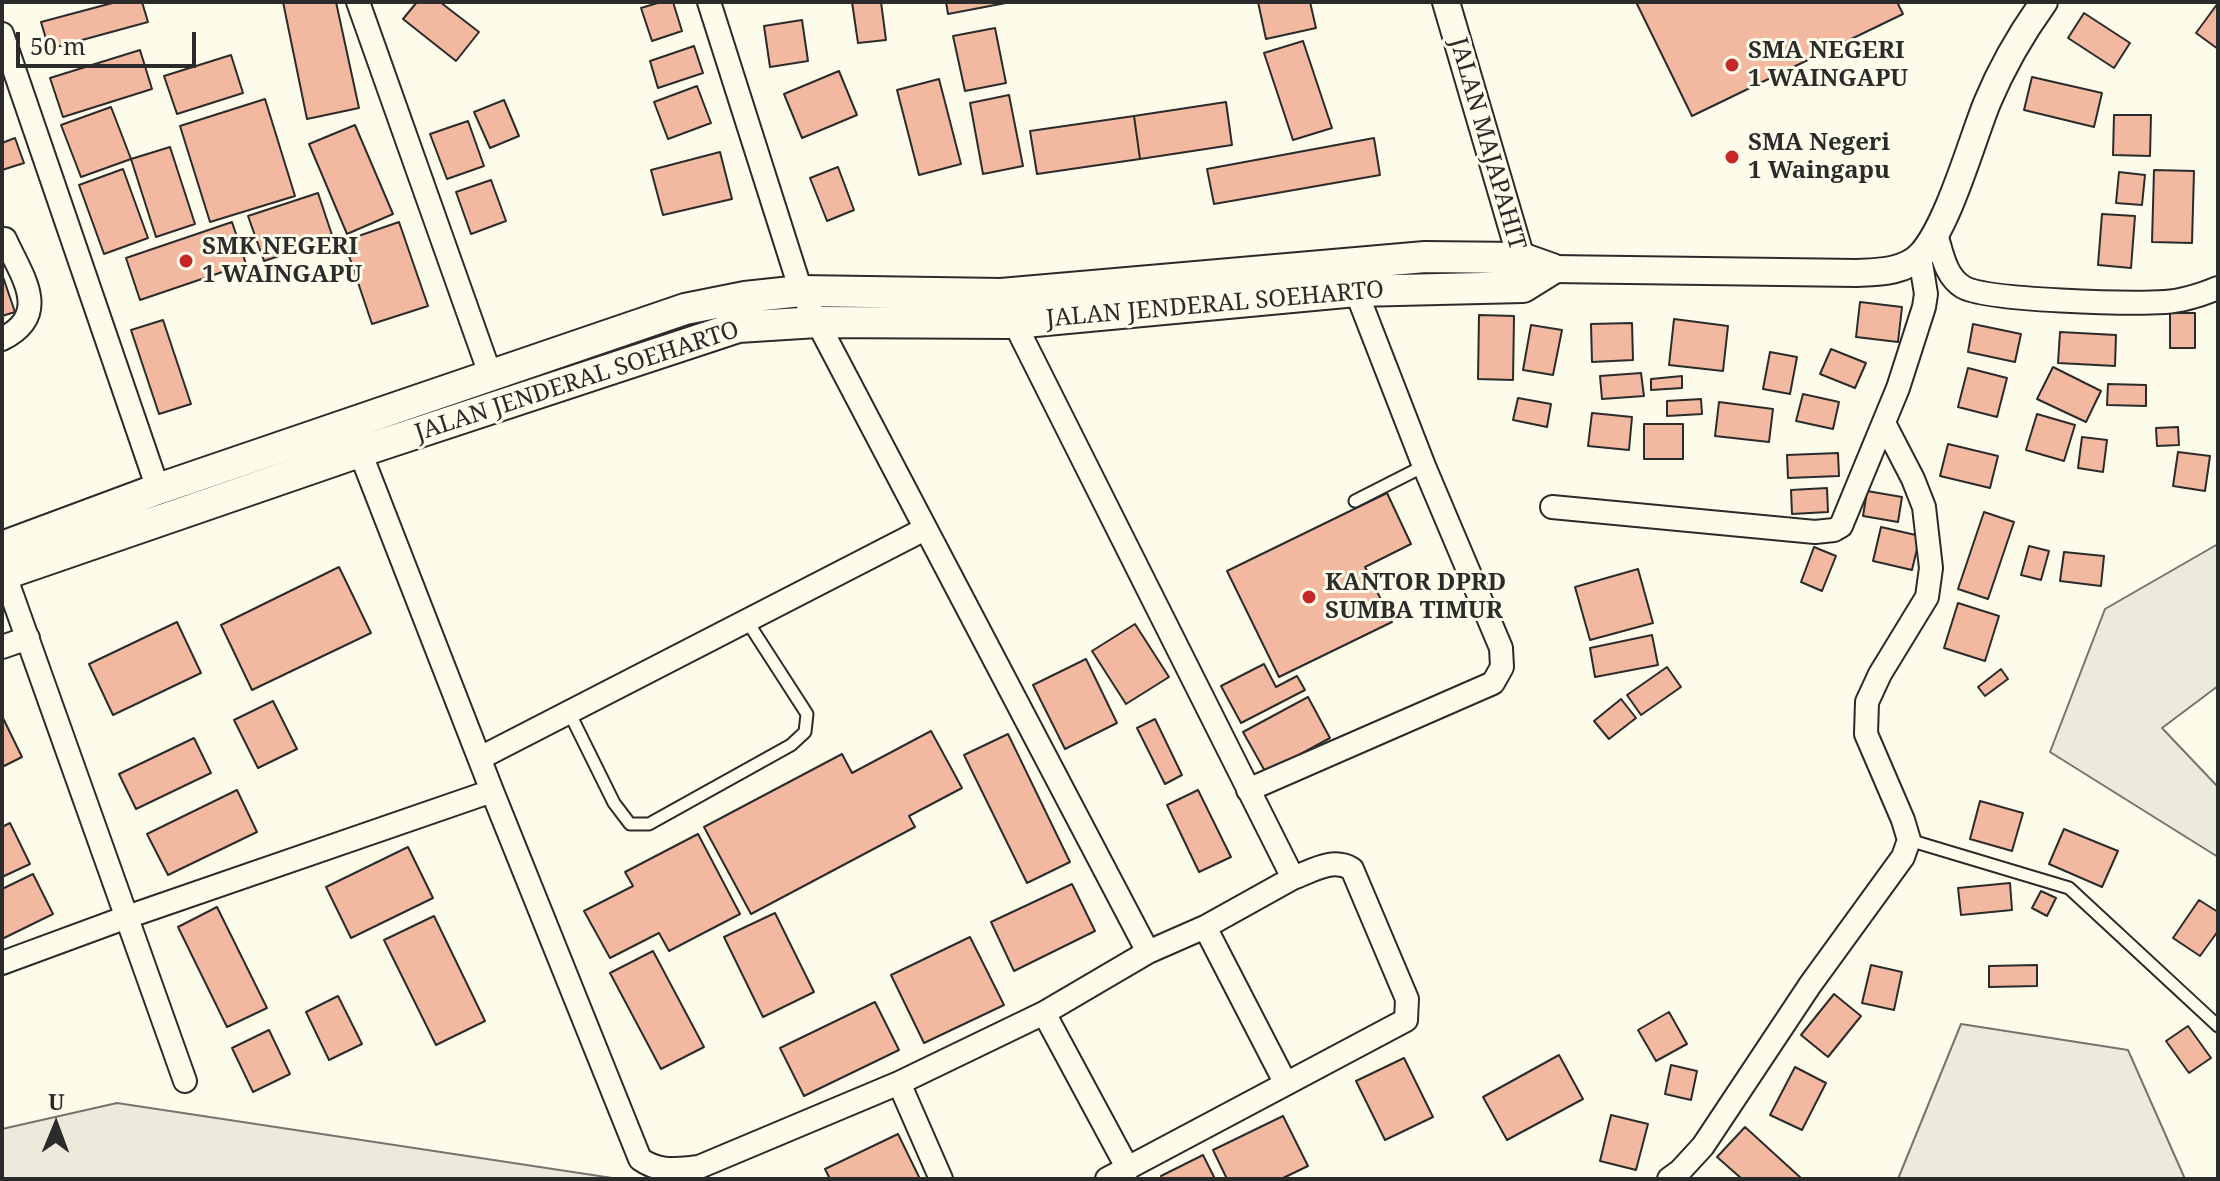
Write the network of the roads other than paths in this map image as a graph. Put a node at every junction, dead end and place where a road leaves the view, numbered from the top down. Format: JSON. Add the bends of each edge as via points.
{"nodes":[{"id":1,"x":358,"y":2,"type":"edge"},
{"id":2,"x":709,"y":2,"type":"edge"},
{"id":3,"x":1446,"y":2,"type":"edge"},
{"id":4,"x":2044,"y":2,"type":"edge"},
{"id":5,"x":2,"y":34,"type":"edge"},
{"id":6,"x":1936,"y":234,"type":"junction"},
{"id":7,"x":5,"y":239,"type":"dead end"},
{"id":8,"x":1920,"y":257,"type":"junction"},
{"id":9,"x":1552,"y":269,"type":"joint"},
{"id":10,"x":1522,"y":272,"type":"junction"},
{"id":11,"x":2218,"y":288,"type":"edge"},
{"id":12,"x":801,"y":291,"type":"junction"},
{"id":13,"x":1356,"y":291,"type":"junction"},
{"id":14,"x":1001,"y":294,"type":"junction"},
{"id":15,"x":817,"y":322,"type":"junction"},
{"id":16,"x":1014,"y":323,"type":"junction"},
{"id":17,"x":2,"y":339,"type":"edge"},
{"id":18,"x":490,"y":374,"type":"junction"},
{"id":19,"x":1884,"y":423,"type":"junction"},
{"id":20,"x":347,"y":424,"type":"junction"},
{"id":21,"x":362,"y":451,"type":"junction"},
{"id":22,"x":1424,"y":466,"type":"junction"},
{"id":23,"x":158,"y":489,"type":"junction"},
{"id":24,"x":1355,"y":501,"type":"dead end"},
{"id":25,"x":1552,"y":507,"type":"dead end"},
{"id":26,"x":925,"y":529,"type":"junction"},
{"id":27,"x":3,"y":566,"type":"edge"},
{"id":28,"x":747,"y":621,"type":"junction"},
{"id":29,"x":28,"y":638,"type":"junction"},
{"id":30,"x":2,"y":647,"type":"edge"},
{"id":31,"x":569,"y":712,"type":"junction"},
{"id":32,"x":480,"y":758,"type":"junction"},
{"id":33,"x":1248,"y":790,"type":"junction"},
{"id":34,"x":492,"y":791,"type":"junction"},
{"id":35,"x":1909,"y":840,"type":"junction"},
{"id":36,"x":1293,"y":878,"type":"junction"},
{"id":37,"x":127,"y":917,"type":"junction"},
{"id":38,"x":1205,"y":927,"type":"junction"},
{"id":39,"x":1148,"y":952,"type":"junction"},
{"id":40,"x":2,"y":963,"type":"edge"},
{"id":41,"x":1044,"y":1013,"type":"junction"},
{"id":42,"x":2218,"y":1026,"type":"edge"},
{"id":43,"x":185,"y":1081,"type":"dead end"},
{"id":44,"x":899,"y":1083,"type":"junction"},
{"id":45,"x":1286,"y":1084,"type":"junction"},
{"id":46,"x":1128,"y":1169,"type":"junction"},
{"id":47,"x":706,"y":1173,"type":"edge"},
{"id":48,"x":941,"y":1179,"type":"edge"},
{"id":49,"x":1107,"y":1179,"type":"edge"},
{"id":50,"x":1669,"y":1179,"type":"edge"}],
"edges":[{"from":1,"to":18,"type":"street"},
{"from":2,"to":12,"type":"street"},
{"from":3,"to":10,"type":"street","name":"JALAN MAJAPAHIT"},
{"from":4,"to":6,"type":"street","via":[[1996,83]]},
{"from":5,"to":23,"type":"street"},
{"from":6,"to":8,"type":"street"},
{"from":6,"to":11,"type":"street","via":[[1949,275],[1965,288],[1990,294],[2164,302]]},
{"from":7,"to":17,"type":"street","via":[[31,297],[21,328]]},
{"from":8,"to":9,"type":"street","via":[[1901,267],[1857,273]]},
{"from":8,"to":19,"type":"street","via":[[1924,307]]},
{"from":9,"to":10,"type":"main road"},
{"from":10,"to":13,"type":"main road","name":"JALAN JENDERAL SOEHARTO"},
{"from":10,"to":14,"type":"main road","name":"JALAN JENDERAL SOEHARTO","via":[[1425,257]]},
{"from":12,"to":14,"type":"main road","name":"JALAN JENDERAL SOEHARTO"},
{"from":12,"to":15,"type":"street"},
{"from":12,"to":18,"type":"main road","name":"JALAN JENDERAL SOEHARTO","via":[[685,309]]},
{"from":13,"to":16,"type":"main road","name":"JALAN JENDERAL SOEHARTO"},
{"from":13,"to":22,"type":"street"},
{"from":14,"to":16,"type":"street"},
{"from":15,"to":16,"type":"main road","name":"JALAN JENDERAL SOEHARTO"},
{"from":15,"to":21,"type":"main road","name":"JALAN JENDERAL SOEHARTO","via":[[738,327]]},
{"from":15,"to":26,"type":"street"},
{"from":16,"to":33,"type":"street"},
{"from":18,"to":20,"type":"main road","name":"JALAN JENDERAL SOEHARTO"},
{"from":19,"to":25,"type":"street","via":[[1846,518],[1825,532]]},
{"from":19,"to":35,"type":"street","via":[[1924,507],[1931,568],[1927,597],[1880,674],[1865,717],[1866,734]]},
{"from":20,"to":21,"type":"street"},
{"from":20,"to":23,"type":"main road","name":"JALAN JENDERAL SOEHARTO"},
{"from":21,"to":27,"type":"main road","name":"JALAN JENDERAL SOEHARTO"},
{"from":21,"to":32,"type":"street"},
{"from":22,"to":24,"type":"lane"},
{"from":22,"to":33,"type":"street","via":[[1501,648],[1498,675],[1493,683]]},
{"from":23,"to":27,"type":"main road","name":"JALAN JENDERAL SOEHARTO"},
{"from":26,"to":28,"type":"street"},
{"from":26,"to":39,"type":"street"},
{"from":27,"to":29,"type":"street"},
{"from":28,"to":31,"type":"street"},
{"from":28,"to":31,"type":"lane","via":[[807,714],[805,732],[791,745],[649,824],[630,824],[614,803]]},
{"from":29,"to":30,"type":"street"},
{"from":29,"to":37,"type":"street"},
{"from":31,"to":32,"type":"street"},
{"from":32,"to":34,"type":"street"},
{"from":33,"to":36,"type":"street"},
{"from":34,"to":37,"type":"street"},
{"from":34,"to":47,"type":"street","via":[[640,1159],[666,1171]]},
{"from":35,"to":42,"type":"lane","via":[[2069,888]]},
{"from":35,"to":50,"type":"street","via":[[1903,857],[1703,1146]]},
{"from":36,"to":38,"type":"street"},
{"from":36,"to":45,"type":"street","via":[[1334,863],[1352,869],[1408,1010],[1406,1020]]},
{"from":37,"to":40,"type":"street"},
{"from":37,"to":43,"type":"street"},
{"from":38,"to":39,"type":"street"},
{"from":38,"to":45,"type":"street"},
{"from":39,"to":41,"type":"street"},
{"from":41,"to":44,"type":"street"},
{"from":41,"to":46,"type":"street"},
{"from":44,"to":47,"type":"street"},
{"from":44,"to":48,"type":"street"},
{"from":45,"to":46,"type":"street"},
{"from":46,"to":49,"type":"street"}]}
